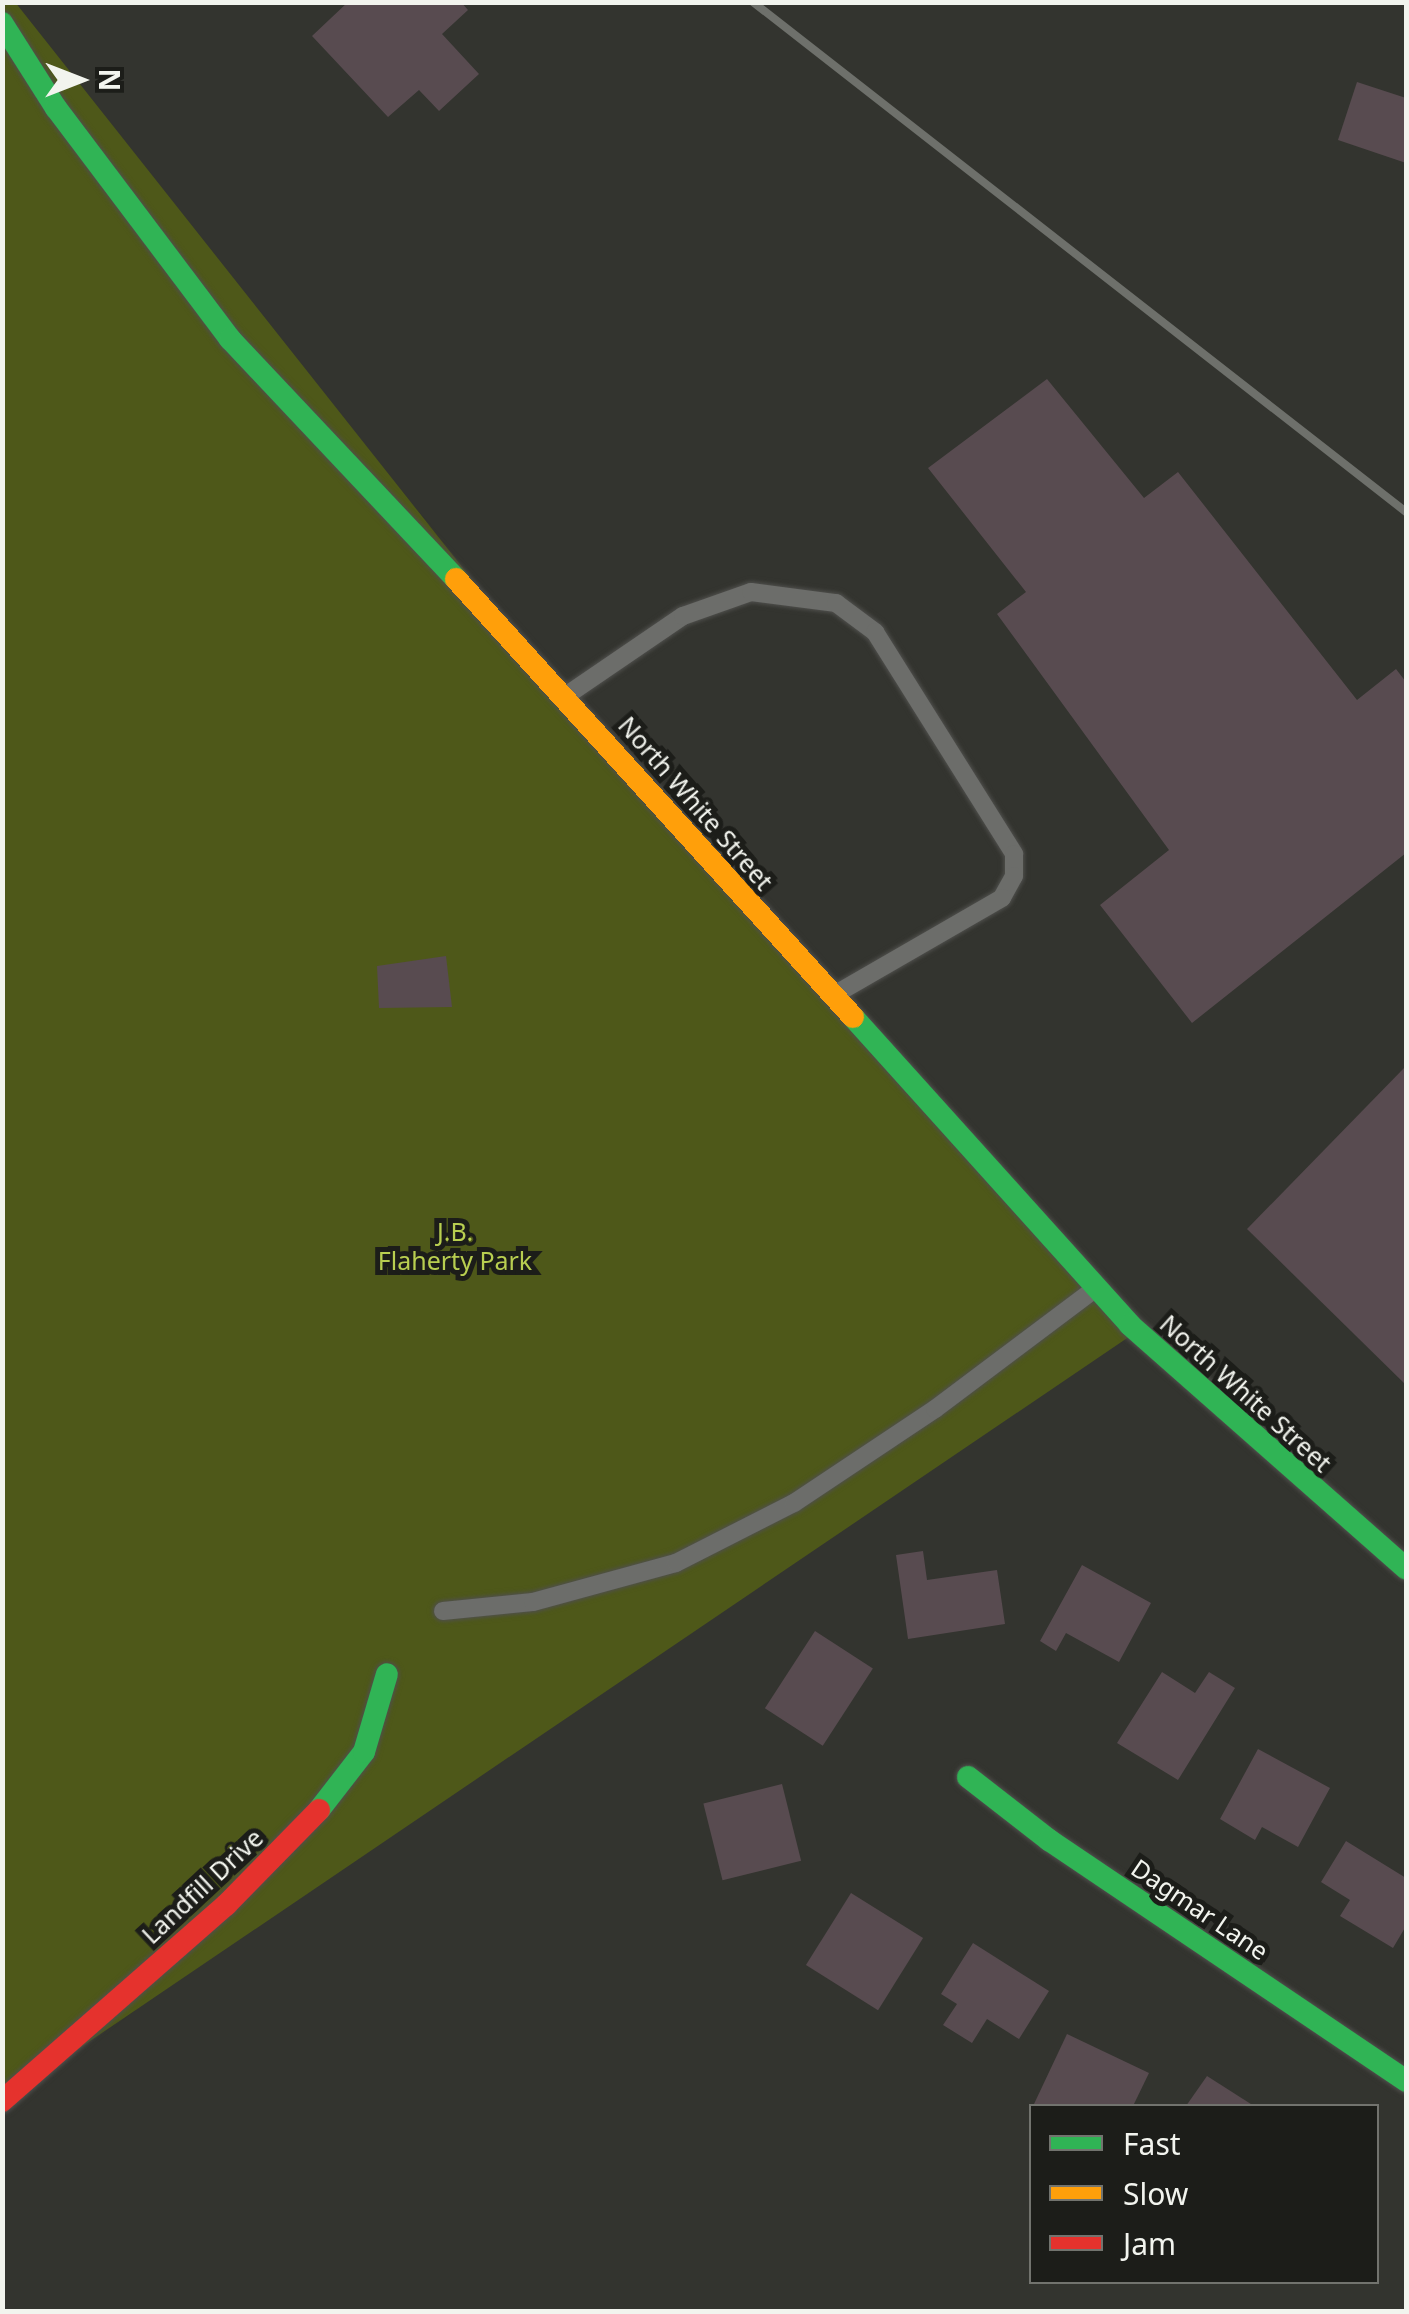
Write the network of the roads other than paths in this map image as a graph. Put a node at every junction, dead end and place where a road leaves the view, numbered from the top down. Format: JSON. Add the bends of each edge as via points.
{"nodes":[{"id":1,"x":2,"y":23,"type":"edge"},
{"id":2,"x":566,"y":696,"type":"junction"},
{"id":3,"x":831,"y":997,"type":"junction"},
{"id":4,"x":1096,"y":1288,"type":"junction"},
{"id":5,"x":1406,"y":1568,"type":"edge"},
{"id":6,"x":443,"y":1611,"type":"dead end"},
{"id":7,"x":387,"y":1674,"type":"dead end"},
{"id":8,"x":968,"y":1776,"type":"dead end"},
{"id":9,"x":1406,"y":2080,"type":"edge"},
{"id":10,"x":2,"y":2101,"type":"edge"}],
"edges":[{"from":1,"to":2,"type":"main road","name":"North White Street","via":[[56,108],[230,339]]},
{"from":2,"to":3,"type":"main road","name":"North White Street"},
{"from":2,"to":3,"type":"lane","via":[[684,616],[751,592],[836,603],[875,632],[1014,854],[1014,876],[1002,898]]},
{"from":3,"to":4,"type":"main road","name":"North White Street"},
{"from":4,"to":5,"type":"main road","name":"North White Street","via":[[1220,1409]]},
{"from":4,"to":6,"type":"lane","via":[[935,1409],[794,1503],[676,1563],[533,1602]]},
{"from":7,"to":10,"type":"main road","name":"Landfill Drive","via":[[364,1752],[330,1799],[226,1905]]},
{"from":8,"to":9,"type":"main road","name":"Dagmar Lane","via":[[1048,1840]]}]}
